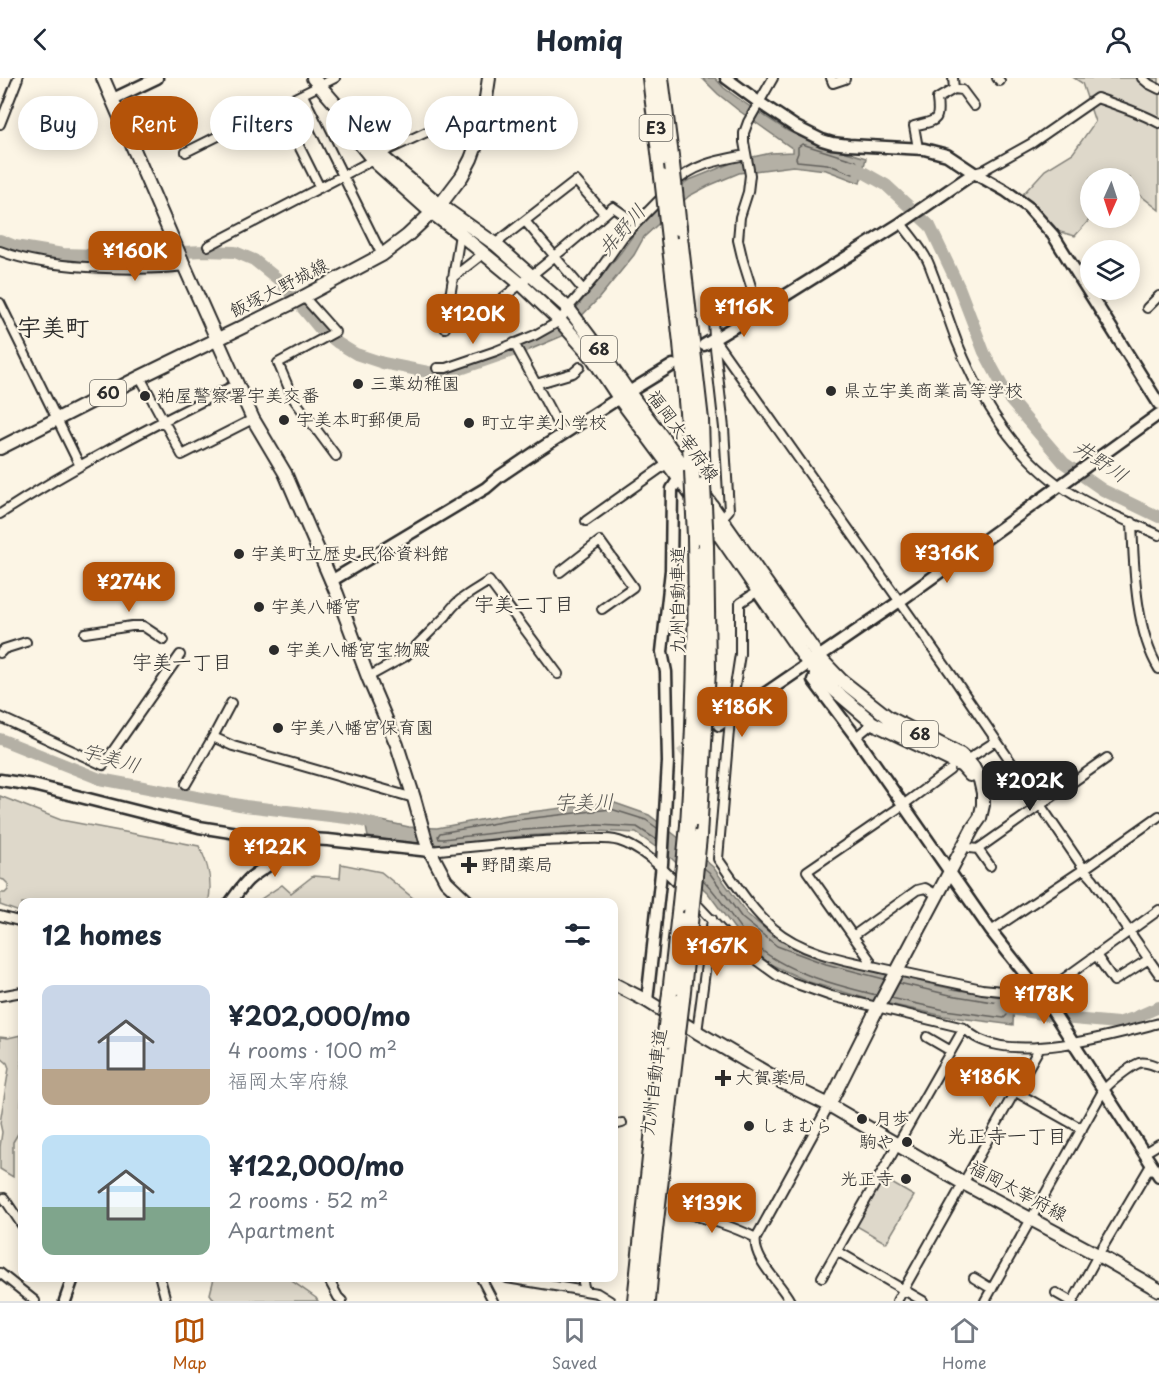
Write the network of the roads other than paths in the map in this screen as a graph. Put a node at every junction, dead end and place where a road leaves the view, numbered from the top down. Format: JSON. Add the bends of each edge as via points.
{"nodes":[{"id":1,"x":18,"y":78,"type":"edge"},
{"id":2,"x":103,"y":78,"type":"edge"},
{"id":3,"x":157,"y":78,"type":"edge"},
{"id":4,"x":335,"y":78,"type":"edge"},
{"id":5,"x":489,"y":78,"type":"edge"},
{"id":6,"x":650,"y":78,"type":"edge"},
{"id":7,"x":661,"y":78,"type":"edge"},
{"id":8,"x":726,"y":78,"type":"edge"},
{"id":9,"x":773,"y":78,"type":"edge"},
{"id":10,"x":831,"y":78,"type":"edge"},
{"id":11,"x":953,"y":78,"type":"edge"},
{"id":12,"x":1142,"y":78,"type":"edge"},
{"id":13,"x":844,"y":79,"type":"edge"},
{"id":14,"x":140,"y":82,"type":"edge"},
{"id":15,"x":313,"y":83,"type":"edge"},
{"id":16,"x":954,"y":89,"type":"junction"},
{"id":17,"x":1159,"y":89,"type":"edge"},
{"id":18,"x":303,"y":95,"type":"joint"},
{"id":19,"x":112,"y":96,"type":"edge"},
{"id":20,"x":118,"y":96,"type":"edge"},
{"id":21,"x":486,"y":96,"type":"edge"},
{"id":22,"x":759,"y":105,"type":"junction"},
{"id":23,"x":974,"y":106,"type":"dead end"},
{"id":24,"x":314,"y":117,"type":"edge"},
{"id":25,"x":1,"y":118,"type":"edge"},
{"id":26,"x":1159,"y":123,"type":"edge"},
{"id":27,"x":424,"y":134,"type":"edge"},
{"id":28,"x":918,"y":148,"type":"junction"},
{"id":29,"x":135,"y":150,"type":"edge"},
{"id":30,"x":301,"y":150,"type":"edge"},
{"id":31,"x":474,"y":150,"type":"edge"},
{"id":32,"x":186,"y":153,"type":"dead end"},
{"id":33,"x":746,"y":155,"type":"junction"},
{"id":34,"x":376,"y":157,"type":"junction"},
{"id":35,"x":974,"y":173,"type":"junction"},
{"id":36,"x":343,"y":176,"type":"junction"},
{"id":37,"x":320,"y":188,"type":"junction"},
{"id":38,"x":436,"y":209,"type":"junction"},
{"id":39,"x":604,"y":214,"type":"junction"},
{"id":40,"x":525,"y":221,"type":"junction"},
{"id":41,"x":902,"y":222,"type":"junction"},
{"id":42,"x":636,"y":223,"type":"junction"},
{"id":43,"x":460,"y":234,"type":"junction"},
{"id":44,"x":495,"y":244,"type":"junction"},
{"id":45,"x":208,"y":246,"type":"dead end"},
{"id":46,"x":0,"y":251,"type":"edge"},
{"id":47,"x":484,"y":253,"type":"junction"},
{"id":48,"x":382,"y":255,"type":"junction"},
{"id":49,"x":556,"y":256,"type":"junction"},
{"id":50,"x":183,"y":264,"type":"junction"},
{"id":51,"x":531,"y":275,"type":"junction"},
{"id":52,"x":452,"y":278,"type":"junction"},
{"id":53,"x":522,"y":285,"type":"junction"},
{"id":54,"x":584,"y":291,"type":"junction"},
{"id":55,"x":1159,"y":296,"type":"edge"},
{"id":56,"x":711,"y":297,"type":"dead end"},
{"id":57,"x":298,"y":300,"type":"junction"},
{"id":58,"x":0,"y":303,"type":"edge"},
{"id":59,"x":568,"y":308,"type":"junction"},
{"id":60,"x":1147,"y":308,"type":"dead end"},
{"id":61,"x":488,"y":309,"type":"dead end"},
{"id":62,"x":759,"y":312,"type":"junction"},
{"id":63,"x":560,"y":321,"type":"junction"},
{"id":64,"x":445,"y":328,"type":"dead end"},
{"id":65,"x":217,"y":339,"type":"junction"},
{"id":66,"x":709,"y":342,"type":"junction"},
{"id":67,"x":514,"y":344,"type":"junction"},
{"id":68,"x":673,"y":365,"type":"dead end"},
{"id":69,"x":580,"y":367,"type":"dead end"},
{"id":70,"x":437,"y":368,"type":"dead end"},
{"id":71,"x":140,"y":377,"type":"junction"},
{"id":72,"x":237,"y":384,"type":"junction"},
{"id":73,"x":536,"y":384,"type":"junction"},
{"id":74,"x":623,"y":394,"type":"junction"},
{"id":75,"x":1159,"y":404,"type":"edge"},
{"id":76,"x":1159,"y":414,"type":"edge"},
{"id":77,"x":253,"y":419,"type":"junction"},
{"id":78,"x":57,"y":420,"type":"junction"},
{"id":79,"x":163,"y":420,"type":"junction"},
{"id":80,"x":563,"y":434,"type":"junction"},
{"id":81,"x":0,"y":448,"type":"edge"},
{"id":82,"x":336,"y":456,"type":"dead end"},
{"id":83,"x":668,"y":463,"type":"junction"},
{"id":84,"x":80,"y":466,"type":"junction"},
{"id":85,"x":679,"y":477,"type":"junction"},
{"id":86,"x":1062,"y":484,"type":"junction"},
{"id":87,"x":0,"y":514,"type":"edge"},
{"id":88,"x":721,"y":519,"type":"junction"},
{"id":89,"x":586,"y":521,"type":"dead end"},
{"id":90,"x":1132,"y":522,"type":"junction"},
{"id":91,"x":1159,"y":535,"type":"edge"},
{"id":92,"x":701,"y":541,"type":"junction"},
{"id":93,"x":560,"y":572,"type":"dead end"},
{"id":94,"x":331,"y":581,"type":"junction"},
{"id":95,"x":758,"y":591,"type":"junction"},
{"id":96,"x":900,"y":601,"type":"junction"},
{"id":97,"x":602,"y":609,"type":"dead end"},
{"id":98,"x":85,"y":633,"type":"dead end"},
{"id":99,"x":164,"y":640,"type":"dead end"},
{"id":100,"x":26,"y":642,"type":"dead end"},
{"id":101,"x":0,"y":653,"type":"edge"},
{"id":102,"x":180,"y":655,"type":"dead end"},
{"id":103,"x":813,"y":660,"type":"junction"},
{"id":104,"x":1159,"y":669,"type":"edge"},
{"id":105,"x":558,"y":674,"type":"dead end"},
{"id":106,"x":368,"y":677,"type":"junction"},
{"id":107,"x":813,"y":680,"type":"dead end"},
{"id":108,"x":231,"y":703,"type":"dead end"},
{"id":109,"x":0,"y":717,"type":"edge"},
{"id":110,"x":730,"y":719,"type":"junction"},
{"id":111,"x":873,"y":723,"type":"junction"},
{"id":112,"x":719,"y":725,"type":"tunnel mouth"},
{"id":113,"x":213,"y":736,"type":"junction"},
{"id":114,"x":856,"y":737,"type":"junction"},
{"id":115,"x":996,"y":741,"type":"junction"},
{"id":116,"x":680,"y":754,"type":"tunnel mouth"},
{"id":117,"x":971,"y":757,"type":"dead end"},
{"id":118,"x":1107,"y":758,"type":"dead end"},
{"id":119,"x":668,"y":762,"type":"junction"},
{"id":120,"x":950,"y":770,"type":"dead end"},
{"id":121,"x":0,"y":780,"type":"edge"},
{"id":122,"x":186,"y":784,"type":"dead end"},
{"id":123,"x":414,"y":798,"type":"junction"},
{"id":124,"x":1040,"y":804,"type":"junction"},
{"id":125,"x":903,"y":805,"type":"junction"},
{"id":126,"x":1159,"y":816,"type":"edge"},
{"id":127,"x":973,"y":828,"type":"junction"},
{"id":128,"x":287,"y":838,"type":"junction"},
{"id":129,"x":964,"y":844,"type":"junction"},
{"id":130,"x":428,"y":848,"type":"junction"},
{"id":131,"x":978,"y":849,"type":"junction"},
{"id":132,"x":662,"y":866,"type":"junction"},
{"id":133,"x":990,"y":866,"type":"dead end"},
{"id":134,"x":1084,"y":868,"type":"junction"},
{"id":135,"x":950,"y":871,"type":"junction"},
{"id":136,"x":937,"y":895,"type":"junction"},
{"id":137,"x":234,"y":898,"type":"edge"},
{"id":138,"x":464,"y":898,"type":"edge"},
{"id":139,"x":1159,"y":910,"type":"edge"},
{"id":140,"x":0,"y":916,"type":"edge"},
{"id":141,"x":712,"y":919,"type":"junction"},
{"id":142,"x":18,"y":921,"type":"edge"},
{"id":143,"x":1129,"y":930,"type":"junction"},
{"id":144,"x":992,"y":931,"type":"junction"},
{"id":145,"x":853,"y":936,"type":"junction"},
{"id":146,"x":1096,"y":955,"type":"junction"},
{"id":147,"x":1149,"y":959,"type":"junction"},
{"id":148,"x":870,"y":960,"type":"dead end"},
{"id":149,"x":896,"y":971,"type":"junction"},
{"id":150,"x":1159,"y":974,"type":"edge"},
{"id":151,"x":618,"y":986,"type":"edge"},
{"id":152,"x":18,"y":994,"type":"edge"},
{"id":153,"x":0,"y":996,"type":"edge"},
{"id":154,"x":676,"y":997,"type":"junction"},
{"id":155,"x":1042,"y":997,"type":"junction"},
{"id":156,"x":647,"y":1001,"type":"junction"},
{"id":157,"x":878,"y":1007,"type":"junction"},
{"id":158,"x":1159,"y":1023,"type":"edge"},
{"id":159,"x":964,"y":1028,"type":"junction"},
{"id":160,"x":697,"y":1032,"type":"junction"},
{"id":161,"x":927,"y":1037,"type":"dead end"},
{"id":162,"x":1070,"y":1040,"type":"junction"},
{"id":163,"x":670,"y":1045,"type":"junction"},
{"id":164,"x":1040,"y":1047,"type":"junction"},
{"id":165,"x":951,"y":1051,"type":"junction"},
{"id":166,"x":1159,"y":1067,"type":"edge"},
{"id":167,"x":1014,"y":1091,"type":"junction"},
{"id":168,"x":1103,"y":1091,"type":"junction"},
{"id":169,"x":830,"y":1106,"type":"junction"},
{"id":170,"x":1082,"y":1129,"type":"junction"},
{"id":171,"x":1159,"y":1144,"type":"edge"},
{"id":172,"x":897,"y":1145,"type":"junction"},
{"id":173,"x":1144,"y":1154,"type":"junction"},
{"id":174,"x":1151,"y":1165,"type":"junction"},
{"id":175,"x":1159,"y":1176,"type":"edge"},
{"id":176,"x":963,"y":1183,"type":"junction"},
{"id":177,"x":4,"y":1198,"type":"dead end"},
{"id":178,"x":675,"y":1211,"type":"dead end"},
{"id":179,"x":18,"y":1219,"type":"edge"},
{"id":180,"x":1032,"y":1219,"type":"junction"},
{"id":181,"x":756,"y":1238,"type":"junction"},
{"id":182,"x":837,"y":1251,"type":"junction"},
{"id":183,"x":1098,"y":1255,"type":"junction"},
{"id":184,"x":0,"y":1273,"type":"edge"},
{"id":185,"x":822,"y":1277,"type":"dead end"},
{"id":186,"x":974,"y":1278,"type":"dead end"},
{"id":187,"x":71,"y":1282,"type":"edge"},
{"id":188,"x":161,"y":1282,"type":"edge"},
{"id":189,"x":330,"y":1282,"type":"edge"},
{"id":190,"x":483,"y":1282,"type":"edge"},
{"id":191,"x":531,"y":1282,"type":"edge"},
{"id":192,"x":583,"y":1282,"type":"edge"},
{"id":193,"x":904,"y":1289,"type":"junction"},
{"id":194,"x":992,"y":1289,"type":"junction"},
{"id":195,"x":1159,"y":1290,"type":"edge"},
{"id":196,"x":585,"y":1291,"type":"junction"},
{"id":197,"x":1056,"y":1293,"type":"dead end"},
{"id":198,"x":596,"y":1297,"type":"edge"},
{"id":199,"x":35,"y":1301,"type":"edge"},
{"id":200,"x":64,"y":1301,"type":"edge"},
{"id":201,"x":166,"y":1301,"type":"edge"},
{"id":202,"x":342,"y":1301,"type":"edge"},
{"id":203,"x":493,"y":1301,"type":"edge"},
{"id":204,"x":610,"y":1301,"type":"edge"},
{"id":205,"x":636,"y":1301,"type":"edge"},
{"id":206,"x":648,"y":1301,"type":"edge"},
{"id":207,"x":790,"y":1301,"type":"edge"},
{"id":208,"x":897,"y":1301,"type":"edge"},
{"id":209,"x":923,"y":1301,"type":"edge"},
{"id":210,"x":985,"y":1301,"type":"edge"},
{"id":211,"x":1071,"y":1301,"type":"edge"}],
"edges":[{"from":1,"to":25,"type":"street"},
{"from":2,"to":19,"type":"main road"},
{"from":3,"to":14,"type":"street"},
{"from":4,"to":15,"type":"street"},
{"from":5,"to":21,"type":"main road","name":"飯塚大野城線","number":"60"},
{"from":6,"to":92,"type":"highway","name":"九州自動車道","number":"E3","bridge":true},
{"from":7,"to":92,"type":"highway","name":"九州自動車道","number":"E3","bridge":true,"via":[[701,420]]},
{"from":8,"to":22,"type":"street"},
{"from":9,"to":22,"type":"street"},
{"from":10,"to":13,"type":"street","via":[[833,83]]},
{"from":11,"to":16,"type":"street"},
{"from":12,"to":17,"type":"street"},
{"from":14,"to":20,"type":"street"},
{"from":15,"to":18,"type":"street"},
{"from":15,"to":34,"type":"main road","name":"福岡太宰府線","number":"68"},
{"from":16,"to":23,"type":"street","via":[[962,90]]},
{"from":16,"to":28,"type":"street","via":[[937,99],[938,118],[914,126]]},
{"from":18,"to":32,"type":"street"},
{"from":22,"to":28,"type":"street","via":[[832,143]]},
{"from":22,"to":33,"type":"street","via":[[744,133]]},
{"from":24,"to":36,"type":"street"},
{"from":26,"to":35,"type":"street","via":[[1097,98],[1032,143]]},
{"from":27,"to":34,"type":"street"},
{"from":28,"to":35,"type":"street","via":[[947,155]]},
{"from":29,"to":50,"type":"main road"},
{"from":30,"to":37,"type":"street"},
{"from":31,"to":38,"type":"main road","name":"飯塚大野城線","number":"60","via":[[462,176]]},
{"from":33,"to":42,"type":"street","via":[[705,164],[683,174]]},
{"from":33,"to":62,"type":"street","via":[[750,174],[738,240]]},
{"from":34,"to":36,"type":"street"},
{"from":34,"to":38,"type":"main road","name":"福岡太宰府線","number":"68"},
{"from":35,"to":41,"type":"street"},
{"from":35,"to":75,"type":"street","via":[[1006,191],[1039,217]]},
{"from":36,"to":37,"type":"street"},
{"from":36,"to":48,"type":"street"},
{"from":37,"to":45,"type":"street"},
{"from":38,"to":43,"type":"main road","name":"福岡太宰府線","number":"68"},
{"from":38,"to":44,"type":"main road","name":"福岡太宰府線","number":"68"},
{"from":38,"to":48,"type":"main road","name":"飯塚大野城線","number":"60"},
{"from":39,"to":40,"type":"street","via":[[576,181]]},
{"from":39,"to":42,"type":"street","via":[[613,207]]},
{"from":39,"to":49,"type":"street"},
{"from":40,"to":44,"type":"street"},
{"from":40,"to":49,"type":"street"},
{"from":41,"to":62,"type":"street"},
{"from":41,"to":86,"type":"street","via":[[926,257],[957,342],[993,411],[1028,458]]},
{"from":42,"to":54,"type":"street"},
{"from":43,"to":47,"type":"main road","name":"福岡太宰府線","number":"68"},
{"from":43,"to":52,"type":"street"},
{"from":44,"to":51,"type":"main road","name":"福岡太宰府線","number":"68"},
{"from":46,"to":50,"type":"street","via":[[34,262],[120,270]]},
{"from":47,"to":52,"type":"street"},
{"from":47,"to":53,"type":"main road","name":"福岡太宰府線","number":"68"},
{"from":48,"to":57,"type":"main road","name":"飯塚大野城線","number":"60"},
{"from":49,"to":51,"type":"street"},
{"from":49,"to":54,"type":"street"},
{"from":50,"to":65,"type":"main road"},
{"from":51,"to":53,"type":"street"},
{"from":51,"to":59,"type":"main road","name":"福岡太宰府線","number":"68"},
{"from":52,"to":64,"type":"street"},
{"from":53,"to":61,"type":"street"},
{"from":53,"to":63,"type":"main road","name":"福岡太宰府線","number":"68"},
{"from":54,"to":59,"type":"street"},
{"from":55,"to":60,"type":"street"},
{"from":56,"to":66,"type":"street"},
{"from":57,"to":65,"type":"main road","name":"飯塚大野城線","number":"60"},
{"from":57,"to":82,"type":"street","via":[[335,332],[278,363],[293,398]]},
{"from":58,"to":78,"type":"street"},
{"from":59,"to":63,"type":"street"},
{"from":59,"to":74,"type":"main road","name":"福岡太宰府線","number":"68","via":[[601,352]]},
{"from":62,"to":66,"type":"street"},
{"from":63,"to":67,"type":"street"},
{"from":63,"to":74,"type":"main road","name":"福岡太宰府線","number":"68"},
{"from":65,"to":71,"type":"main road","name":"飯塚大野城線","number":"60"},
{"from":65,"to":72,"type":"main road"},
{"from":66,"to":88,"type":"street","via":[[724,428],[729,510]]},
{"from":66,"to":96,"type":"street"},
{"from":67,"to":70,"type":"street"},
{"from":67,"to":73,"type":"street"},
{"from":68,"to":74,"type":"street"},
{"from":69,"to":73,"type":"street","via":[[573,373]]},
{"from":71,"to":78,"type":"main road","name":"飯塚大野城線","number":"60"},
{"from":71,"to":79,"type":"street"},
{"from":72,"to":77,"type":"main road"},
{"from":72,"to":79,"type":"street"},
{"from":73,"to":80,"type":"street"},
{"from":74,"to":80,"type":"street"},
{"from":74,"to":83,"type":"main road","name":"福岡太宰府線","number":"68"},
{"from":74,"to":88,"type":"main road","name":"福岡太宰府線","number":"68","via":[[681,462]]},
{"from":76,"to":86,"type":"street"},
{"from":77,"to":79,"type":"street","via":[[182,455]]},
{"from":77,"to":94,"type":"main road","via":[[285,473]]},
{"from":78,"to":81,"type":"main road","name":"飯塚大野城線","number":"60"},
{"from":78,"to":84,"type":"street"},
{"from":79,"to":84,"type":"street"},
{"from":80,"to":94,"type":"street","via":[[476,494]]},
{"from":83,"to":85,"type":"main road","name":"福岡太宰府線","number":"68"},
{"from":83,"to":89,"type":"street"},
{"from":84,"to":87,"type":"street"},
{"from":85,"to":95,"type":"main road","name":"福岡太宰府線","number":"68"},
{"from":85,"to":119,"type":"street","via":[[672,489],[671,570],[662,652]]},
{"from":86,"to":90,"type":"street","via":[[1105,512]]},
{"from":86,"to":96,"type":"street"},
{"from":88,"to":103,"type":"main road","name":"福岡太宰府線","number":"68"},
{"from":90,"to":91,"type":"street"},
{"from":90,"to":104,"type":"street","via":[[1135,585],[1150,654]]},
{"from":92,"to":154,"type":"highway","name":"九州自動車道","number":"E3","bridge":true,"via":[[693,757]]},
{"from":92,"to":154,"type":"highway","name":"九州自動車道","number":"E3","bridge":true,"via":[[708,670],[699,837],[691,914]]},
{"from":93,"to":97,"type":"street","via":[[600,541],[633,587]]},
{"from":94,"to":106,"type":"main road"},
{"from":95,"to":103,"type":"main road","name":"福岡太宰府線","number":"68"},
{"from":95,"to":110,"type":"street","via":[[740,603],[740,654]]},
{"from":96,"to":103,"type":"street"},
{"from":96,"to":115,"type":"street"},
{"from":98,"to":99,"type":"street","via":[[143,626]]},
{"from":100,"to":101,"type":"street"},
{"from":102,"to":109,"type":"street","via":[[103,765]]},
{"from":103,"to":110,"type":"street"},
{"from":103,"to":111,"type":"main road","name":"福岡太宰府線","number":"68","via":[[833,689]]},
{"from":103,"to":127,"type":"main road","name":"福岡太宰府線","number":"68","via":[[888,717],[968,761],[983,793],[980,818]]},
{"from":105,"to":106,"type":"street","via":[[489,580],[451,608],[406,656]]},
{"from":106,"to":123,"type":"main road"},
{"from":107,"to":114,"type":"street"},
{"from":108,"to":113,"type":"street"},
{"from":110,"to":112,"type":"street"},
{"from":110,"to":149,"type":"street","via":[[718,859],[772,928],[792,942],[820,953]]},
{"from":111,"to":114,"type":"street"},
{"from":111,"to":127,"type":"main road","name":"福岡太宰府線","number":"68","via":[[967,771],[974,781],[978,805]]},
{"from":113,"to":122,"type":"street"},
{"from":113,"to":123,"type":"street","via":[[233,746]]},
{"from":114,"to":125,"type":"street"},
{"from":115,"to":117,"type":"street"},
{"from":115,"to":124,"type":"street"},
{"from":116,"to":119,"type":"street"},
{"from":118,"to":124,"type":"street"},
{"from":119,"to":132,"type":"street"},
{"from":120,"to":125,"type":"street"},
{"from":121,"to":128,"type":"street","via":[[199,827]]},
{"from":123,"to":130,"type":"main road"},
{"from":124,"to":131,"type":"street"},
{"from":124,"to":134,"type":"street"},
{"from":125,"to":135,"type":"street"},
{"from":125,"to":145,"type":"street","via":[[807,871]]},
{"from":126,"to":134,"type":"street"},
{"from":127,"to":129,"type":"main road","name":"福岡太宰府線","number":"68"},
{"from":128,"to":130,"type":"street"},
{"from":128,"to":137,"type":"street","via":[[280,856],[249,880]]},
{"from":129,"to":131,"type":"street"},
{"from":129,"to":135,"type":"main road","name":"福岡太宰府線","number":"68"},
{"from":130,"to":132,"type":"street","via":[[586,839],[619,841]]},
{"from":130,"to":138,"type":"main road","via":[[446,881]]},
{"from":131,"to":133,"type":"street"},
{"from":132,"to":141,"type":"street"},
{"from":132,"to":156,"type":"street"},
{"from":134,"to":143,"type":"street"},
{"from":134,"to":144,"type":"street"},
{"from":135,"to":136,"type":"main road","name":"福岡太宰府線","number":"68"},
{"from":135,"to":144,"type":"street"},
{"from":136,"to":145,"type":"street","via":[[925,888],[917,890]]},
{"from":136,"to":149,"type":"main road","name":"福岡太宰府線","number":"68"},
{"from":139,"to":143,"type":"street"},
{"from":140,"to":142,"type":"street"},
{"from":141,"to":157,"type":"street","via":[[735,945],[778,976],[831,996]]},
{"from":141,"to":160,"type":"street"},
{"from":143,"to":146,"type":"street"},
{"from":143,"to":147,"type":"street"},
{"from":144,"to":155,"type":"street"},
{"from":145,"to":148,"type":"street"},
{"from":146,"to":147,"type":"street","via":[[1114,981]]},
{"from":146,"to":155,"type":"street"},
{"from":147,"to":150,"type":"street"},
{"from":149,"to":155,"type":"street"},
{"from":149,"to":157,"type":"main road","name":"福岡太宰府線","number":"68"},
{"from":151,"to":156,"type":"main road","name":"福岡太宰府線"},
{"from":152,"to":153,"type":"street"},
{"from":154,"to":163,"type":"highway","name":"九州自動車道","number":"E3","bridge":true},
{"from":155,"to":162,"type":"street"},
{"from":156,"to":160,"type":"main road","name":"福岡太宰府線"},
{"from":157,"to":159,"type":"street"},
{"from":157,"to":169,"type":"main road","name":"福岡太宰府線","number":"68"},
{"from":158,"to":162,"type":"street"},
{"from":159,"to":164,"type":"street","via":[[991,1043]]},
{"from":159,"to":165,"type":"street"},
{"from":160,"to":169,"type":"main road","name":"福岡太宰府線"},
{"from":161,"to":165,"type":"street"},
{"from":162,"to":164,"type":"street"},
{"from":162,"to":168,"type":"street"},
{"from":163,"to":205,"type":"highway","name":"九州自動車道","number":"E3","via":[[661,1066],[655,1110]]},
{"from":163,"to":206,"type":"highway","name":"九州自動車道","number":"E3","via":[[672,1077]]},
{"from":164,"to":167,"type":"street"},
{"from":165,"to":172,"type":"street"},
{"from":166,"to":168,"type":"street","via":[[1140,1063]]},
{"from":167,"to":170,"type":"street"},
{"from":167,"to":176,"type":"street"},
{"from":168,"to":170,"type":"street"},
{"from":168,"to":173,"type":"street"},
{"from":169,"to":172,"type":"main road","name":"福岡太宰府線"},
{"from":169,"to":181,"type":"street"},
{"from":170,"to":180,"type":"street"},
{"from":171,"to":173,"type":"street"},
{"from":172,"to":176,"type":"main road","name":"福岡太宰府線"},
{"from":172,"to":182,"type":"street"},
{"from":173,"to":174,"type":"street"},
{"from":174,"to":175,"type":"street"},
{"from":174,"to":183,"type":"street"},
{"from":176,"to":180,"type":"main road","name":"福岡太宰府線"},
{"from":176,"to":193,"type":"street"},
{"from":177,"to":179,"type":"street"},
{"from":178,"to":181,"type":"street","via":[[700,1216]]},
{"from":180,"to":183,"type":"main road","name":"福岡太宰府線"},
{"from":180,"to":194,"type":"street"},
{"from":181,"to":207,"type":"street","via":[[754,1245],[760,1261]]},
{"from":182,"to":185,"type":"street"},
{"from":182,"to":193,"type":"street"},
{"from":183,"to":195,"type":"main road","name":"福岡太宰府線"},
{"from":183,"to":211,"type":"street"},
{"from":184,"to":199,"type":"street"},
{"from":186,"to":194,"type":"street"},
{"from":187,"to":200,"type":"street"},
{"from":188,"to":201,"type":"street"},
{"from":189,"to":202,"type":"street"},
{"from":190,"to":203,"type":"street"},
{"from":191,"to":196,"type":"street"},
{"from":192,"to":196,"type":"street"},
{"from":193,"to":208,"type":"street"},
{"from":193,"to":209,"type":"street"},
{"from":194,"to":210,"type":"street"},
{"from":196,"to":198,"type":"street"},
{"from":197,"to":211,"type":"street"},
{"from":198,"to":204,"type":"street"}]}
